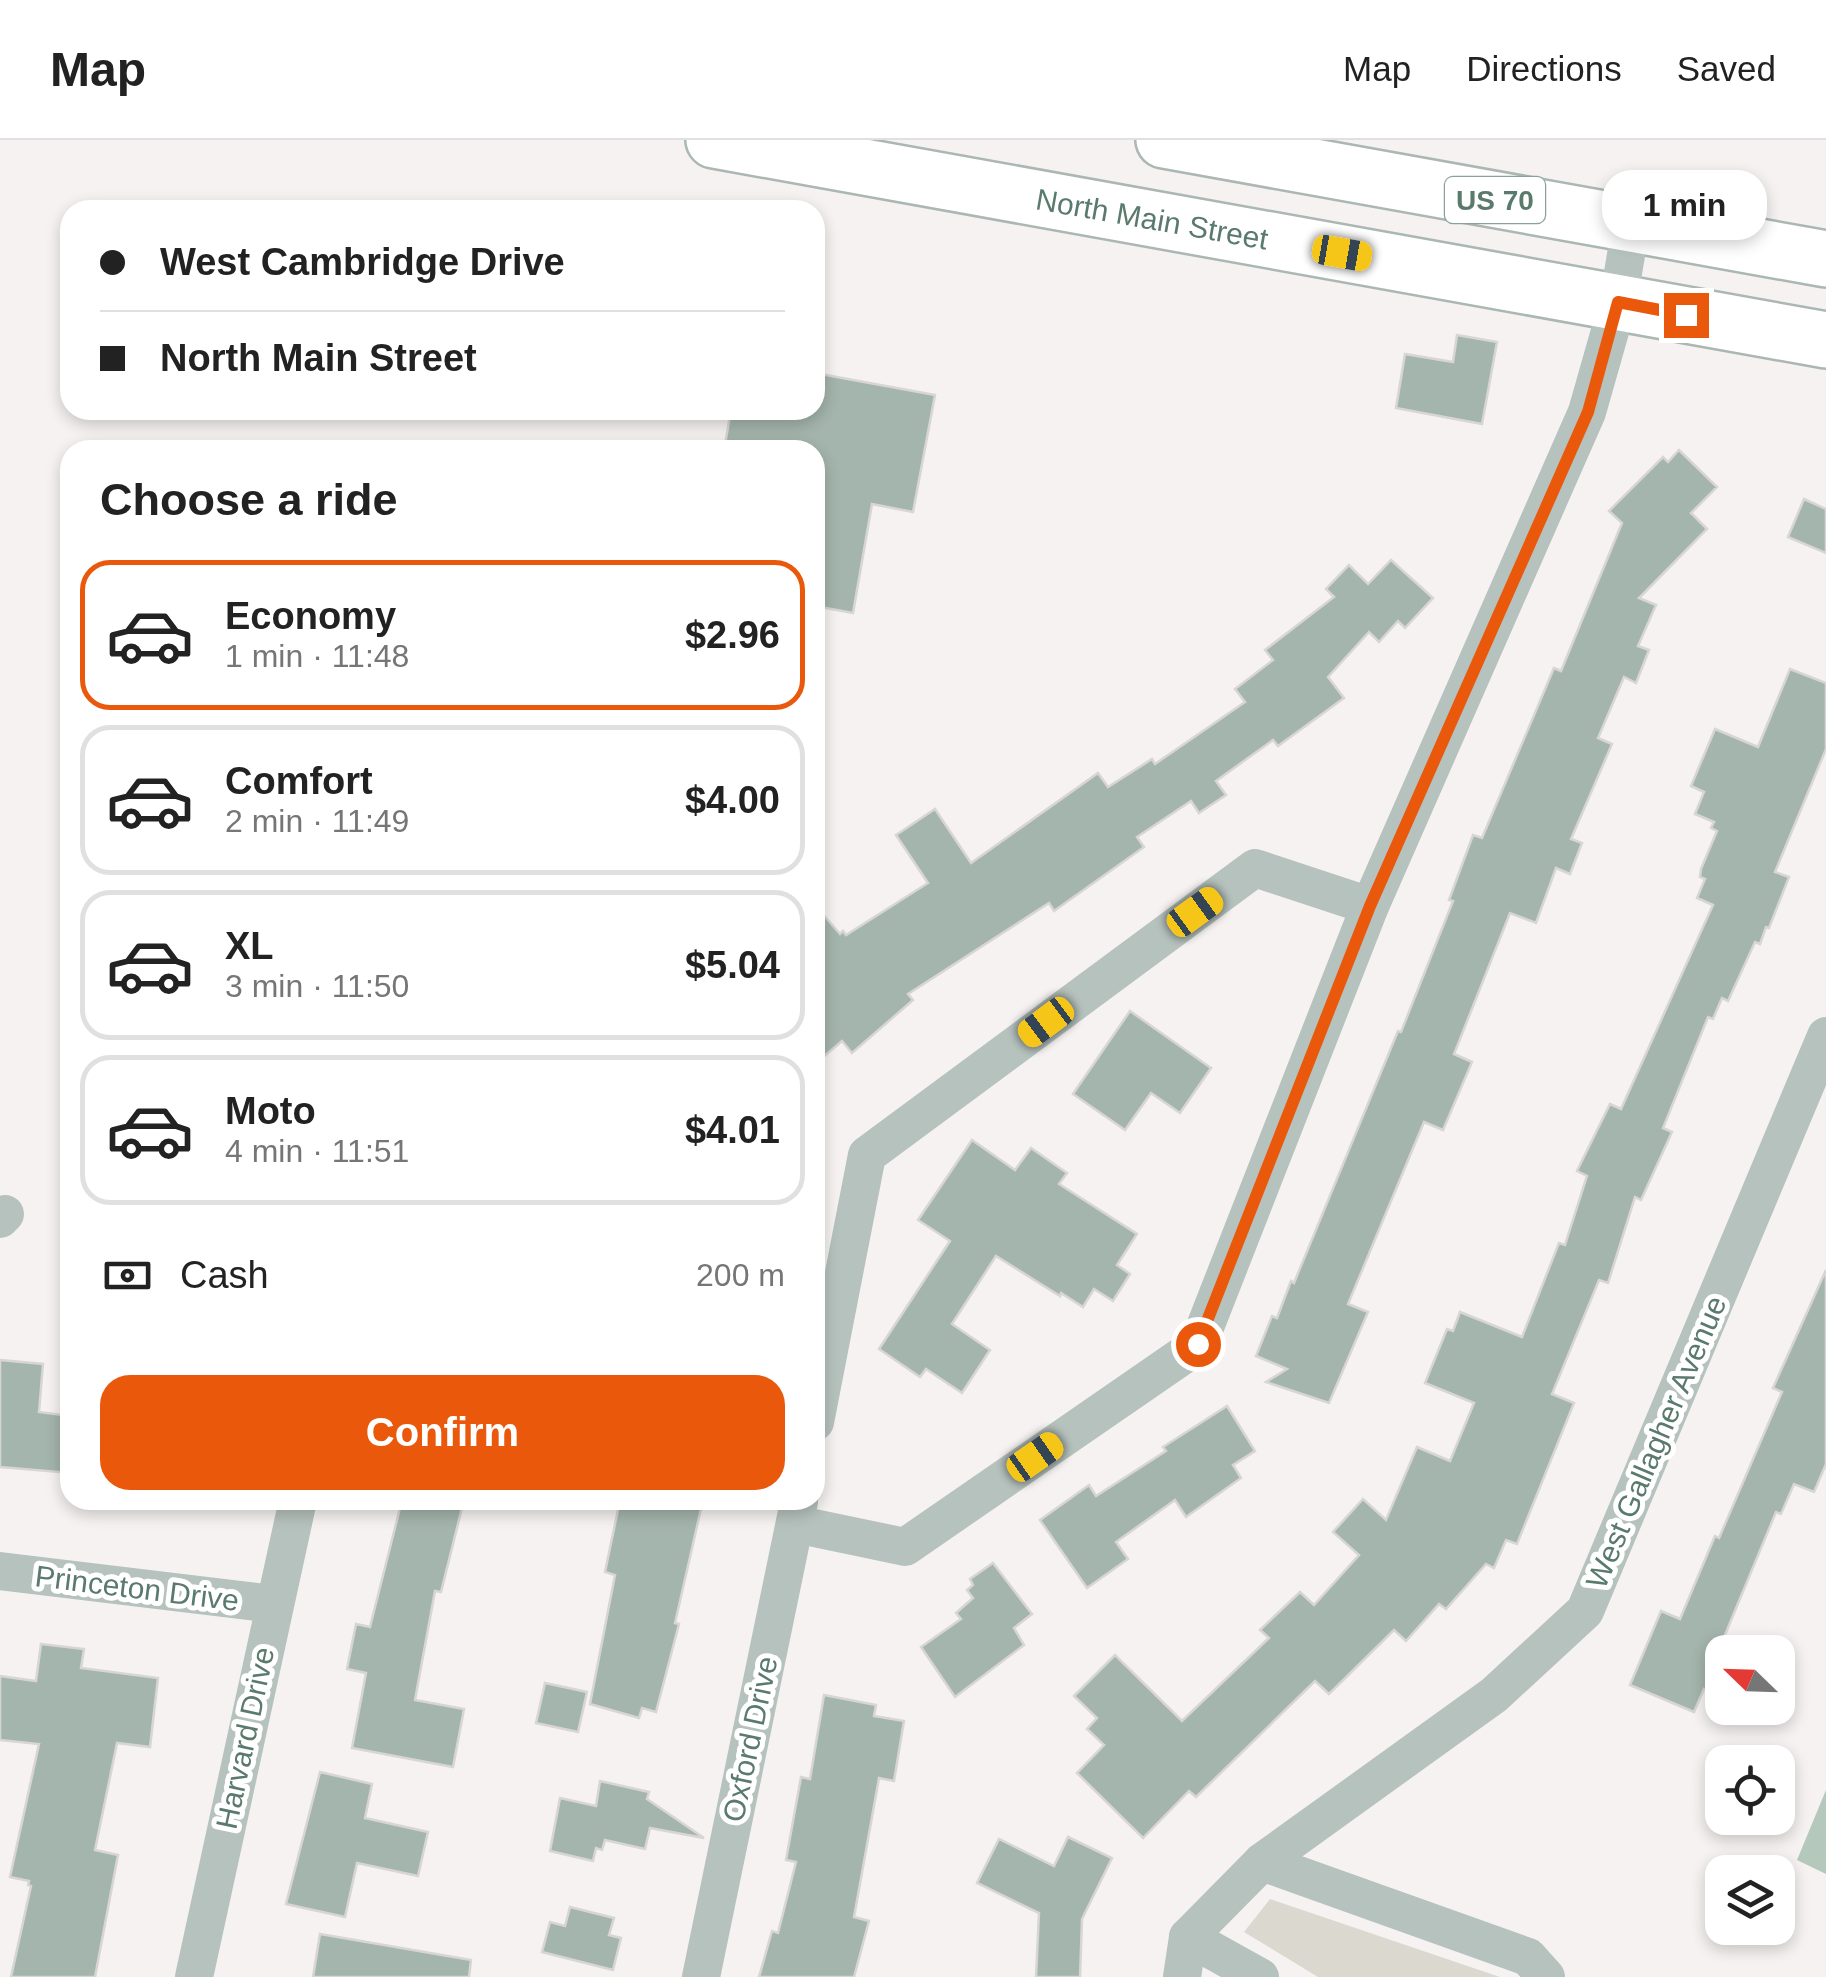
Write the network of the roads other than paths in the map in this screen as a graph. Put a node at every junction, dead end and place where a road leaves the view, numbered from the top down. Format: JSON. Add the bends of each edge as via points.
{"nodes":[{"id":1,"x":714,"y":140,"type":"edge"},
{"id":2,"x":1164,"y":140,"type":"edge"},
{"id":3,"x":1630,"y":225,"type":"junction"},
{"id":4,"x":1826,"y":260,"type":"edge"},
{"id":5,"x":1618,"y":302,"type":"junction"},
{"id":6,"x":1825,"y":333,"type":"edge"},
{"id":7,"x":1370,"y":906,"type":"junction"},
{"id":8,"x":1826,"y":1036,"type":"edge"},
{"id":9,"x":825,"y":1372,"type":"edge"},
{"id":10,"x":296,"y":1510,"type":"edge"},
{"id":11,"x":798,"y":1512,"type":"edge"},
{"id":12,"x":0,"y":1572,"type":"edge"},
{"id":13,"x":274,"y":1604,"type":"junction"},
{"id":14,"x":1262,"y":1862,"type":"junction"},
{"id":15,"x":1188,"y":1937,"type":"junction"},
{"id":16,"x":194,"y":1977,"type":"edge"},
{"id":17,"x":700,"y":1977,"type":"edge"},
{"id":18,"x":1182,"y":1977,"type":"edge"},
{"id":19,"x":1260,"y":1977,"type":"edge"},
{"id":20,"x":1546,"y":1977,"type":"edge"}],
"edges":[{"from":1,"to":5,"type":"main road","name":"North Main Street"},
{"from":2,"to":3,"type":"main road","number":"US 70"},
{"from":3,"to":4,"type":"main road","number":"US 70"},
{"from":3,"to":5,"type":"street"},
{"from":5,"to":6,"type":"main road","name":"North Main Street"},
{"from":5,"to":7,"type":"street","via":[[1588,412]]},
{"from":7,"to":9,"type":"street","via":[[1255,868],[868,1155]]},
{"from":7,"to":11,"type":"street","via":[[1198,1344],[905,1547]]},
{"from":8,"to":14,"type":"street","name":"West Gallagher Avenue","via":[[1585,1611],[1494,1695]]},
{"from":10,"to":13,"type":"street","name":"Harvard Drive"},
{"from":11,"to":17,"type":"street","name":"Oxford Drive"},
{"from":12,"to":13,"type":"street","name":"Princeton Drive"},
{"from":13,"to":16,"type":"street","name":"Harvard Drive"},
{"from":14,"to":15,"type":"street","name":"West Gallagher Avenue"},
{"from":14,"to":20,"type":"street","via":[[1528,1957]]},
{"from":15,"to":18,"type":"street"},
{"from":15,"to":19,"type":"street"}]}
